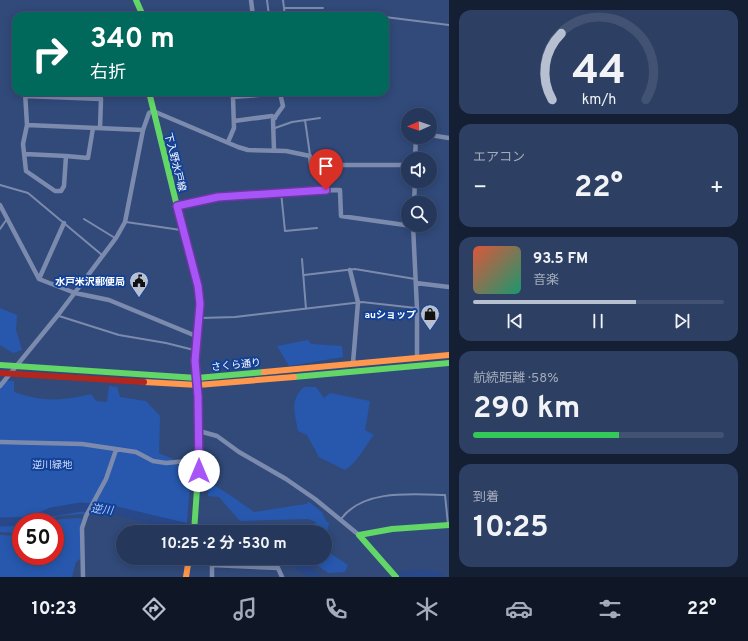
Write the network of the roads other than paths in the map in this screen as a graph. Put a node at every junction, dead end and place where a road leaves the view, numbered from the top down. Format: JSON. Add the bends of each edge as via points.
{"nodes":[{"id":1,"x":136,"y":0,"type":"edge"},
{"id":2,"x":251,"y":0,"type":"edge"},
{"id":3,"x":267,"y":0,"type":"edge"},
{"id":4,"x":283,"y":0,"type":"edge"},
{"id":5,"x":285,"y":8,"type":"junction"},
{"id":6,"x":323,"y":8,"type":"dead end"},
{"id":7,"x":141,"y":12,"type":"edge"},
{"id":8,"x":252,"y":12,"type":"edge"},
{"id":9,"x":268,"y":12,"type":"edge"},
{"id":10,"x":285,"y":12,"type":"edge"},
{"id":11,"x":389,"y":18,"type":"edge"},
{"id":12,"x":449,"y":25,"type":"edge"},
{"id":13,"x":25,"y":96,"type":"edge"},
{"id":14,"x":55,"y":96,"type":"edge"},
{"id":15,"x":100,"y":96,"type":"edge"},
{"id":16,"x":150,"y":96,"type":"edge"},
{"id":17,"x":245,"y":96,"type":"edge"},
{"id":18,"x":281,"y":96,"type":"edge"},
{"id":19,"x":101,"y":99,"type":"junction"},
{"id":20,"x":153,"y":112,"type":"junction"},
{"id":21,"x":275,"y":118,"type":"junction"},
{"id":22,"x":320,"y":118,"type":"dead end"},
{"id":23,"x":305,"y":120,"type":"junction"},
{"id":24,"x":234,"y":121,"type":"junction"},
{"id":25,"x":27,"y":125,"type":"junction"},
{"id":26,"x":93,"y":128,"type":"junction"},
{"id":27,"x":100,"y":128,"type":"junction"},
{"id":28,"x":274,"y":128,"type":"junction"},
{"id":29,"x":143,"y":130,"type":"junction"},
{"id":30,"x":437,"y":136,"type":"edge"},
{"id":31,"x":449,"y":138,"type":"edge"},
{"id":32,"x":228,"y":142,"type":"junction"},
{"id":33,"x":274,"y":150,"type":"junction"},
{"id":34,"x":25,"y":154,"type":"junction"},
{"id":35,"x":66,"y":156,"type":"junction"},
{"id":36,"x":310,"y":156,"type":"junction"},
{"id":37,"x":401,"y":165,"type":"edge"},
{"id":38,"x":0,"y":185,"type":"edge"},
{"id":39,"x":281,"y":192,"type":"junction"},
{"id":40,"x":0,"y":205,"type":"edge"},
{"id":41,"x":177,"y":206,"type":"junction"},
{"id":42,"x":7,"y":218,"type":"junction"},
{"id":43,"x":84,"y":219,"type":"dead end"},
{"id":44,"x":125,"y":222,"type":"junction"},
{"id":45,"x":64,"y":223,"type":"junction"},
{"id":46,"x":401,"y":224,"type":"edge"},
{"id":47,"x":317,"y":228,"type":"dead end"},
{"id":48,"x":0,"y":229,"type":"edge"},
{"id":49,"x":184,"y":231,"type":"junction"},
{"id":50,"x":412,"y":232,"type":"edge"},
{"id":51,"x":116,"y":238,"type":"junction"},
{"id":52,"x":102,"y":255,"type":"junction"},
{"id":53,"x":302,"y":259,"type":"dead end"},
{"id":54,"x":350,"y":270,"type":"junction"},
{"id":55,"x":304,"y":275,"type":"junction"},
{"id":56,"x":39,"y":279,"type":"junction"},
{"id":57,"x":416,"y":281,"type":"junction"},
{"id":58,"x":449,"y":287,"type":"edge"},
{"id":59,"x":75,"y":293,"type":"junction"},
{"id":60,"x":358,"y":302,"type":"junction"},
{"id":61,"x":306,"y":309,"type":"junction"},
{"id":62,"x":417,"y":309,"type":"junction"},
{"id":63,"x":58,"y":315,"type":"junction"},
{"id":64,"x":199,"y":318,"type":"junction"},
{"id":65,"x":196,"y":336,"type":"junction"},
{"id":66,"x":195,"y":350,"type":"junction"},
{"id":67,"x":449,"y":355,"type":"edge"},
{"id":68,"x":417,"y":357,"type":"junction"},
{"id":69,"x":353,"y":363,"type":"junction"},
{"id":70,"x":449,"y":363,"type":"edge"},
{"id":71,"x":0,"y":365,"type":"edge"},
{"id":72,"x":17,"y":366,"type":"junction"},
{"id":73,"x":0,"y":373,"type":"edge"},
{"id":74,"x":10,"y":374,"type":"junction"},
{"id":75,"x":197,"y":378,"type":"junction"},
{"id":76,"x":198,"y":385,"type":"junction"},
{"id":77,"x":0,"y":386,"type":"edge"},
{"id":78,"x":199,"y":431,"type":"junction"},
{"id":79,"x":0,"y":442,"type":"edge"},
{"id":80,"x":116,"y":450,"type":"junction"},
{"id":81,"x":200,"y":460,"type":"junction"},
{"id":82,"x":341,"y":520,"type":"junction"},
{"id":83,"x":195,"y":525,"type":"edge"},
{"id":84,"x":449,"y":525,"type":"edge"},
{"id":85,"x":359,"y":535,"type":"junction"},
{"id":86,"x":189,"y":565,"type":"edge"},
{"id":87,"x":83,"y":577,"type":"edge"},
{"id":88,"x":186,"y":577,"type":"edge"},
{"id":89,"x":212,"y":577,"type":"edge"},
{"id":90,"x":282,"y":577,"type":"edge"},
{"id":91,"x":396,"y":577,"type":"edge"}],
"edges":[{"from":1,"to":7,"type":"street"},
{"from":2,"to":8,"type":"street"},
{"from":3,"to":9,"type":"lane"},
{"from":4,"to":5,"type":"lane"},
{"from":5,"to":6,"type":"lane"},
{"from":5,"to":10,"type":"lane"},
{"from":11,"to":12,"type":"lane"},
{"from":13,"to":25,"type":"street"},
{"from":14,"to":19,"type":"street"},
{"from":15,"to":19,"type":"street"},
{"from":16,"to":20,"type":"street","name":"下入野水戸線"},
{"from":17,"to":24,"type":"street","via":[[233,97]]},
{"from":18,"to":21,"type":"street","via":[[283,106]]},
{"from":19,"to":27,"type":"street"},
{"from":20,"to":29,"type":"street","via":[[148,113]]},
{"from":20,"to":32,"type":"street"},
{"from":20,"to":41,"type":"street","name":"下入野水戸線"},
{"from":21,"to":24,"type":"street","via":[[272,116]]},
{"from":21,"to":28,"type":"street"},
{"from":22,"to":23,"type":"lane"},
{"from":23,"to":28,"type":"lane"},
{"from":23,"to":36,"type":"lane"},
{"from":24,"to":32,"type":"street"},
{"from":25,"to":26,"type":"street"},
{"from":25,"to":34,"type":"street","via":[[23,144]]},
{"from":26,"to":27,"type":"street"},
{"from":26,"to":35,"type":"street","via":[[88,158]]},
{"from":27,"to":29,"type":"street"},
{"from":28,"to":33,"type":"street"},
{"from":29,"to":44,"type":"street"},
{"from":30,"to":31,"type":"street"},
{"from":32,"to":33,"type":"street","via":[[248,150]]},
{"from":33,"to":36,"type":"street"},
{"from":34,"to":35,"type":"street"},
{"from":34,"to":35,"type":"street","via":[[26,171],[55,191],[61,191],[64,186]]},
{"from":36,"to":37,"type":"street","via":[[311,165]]},
{"from":38,"to":45,"type":"lane","via":[[28,193]]},
{"from":39,"to":41,"type":"street","via":[[218,197]]},
{"from":39,"to":46,"type":"street","via":[[340,190],[342,216]]},
{"from":39,"to":47,"type":"lane","via":[[285,231]]},
{"from":40,"to":42,"type":"street"},
{"from":41,"to":49,"type":"street","name":"下入野水戸線"},
{"from":42,"to":48,"type":"lane"},
{"from":42,"to":56,"type":"street"},
{"from":43,"to":51,"type":"lane"},
{"from":44,"to":49,"type":"lane"},
{"from":44,"to":51,"type":"street"},
{"from":45,"to":52,"type":"lane"},
{"from":45,"to":56,"type":"street"},
{"from":49,"to":64,"type":"street","name":"下入野水戸線","via":[[199,296]]},
{"from":50,"to":57,"type":"street"},
{"from":51,"to":52,"type":"street"},
{"from":52,"to":59,"type":"street"},
{"from":53,"to":55,"type":"lane"},
{"from":54,"to":55,"type":"lane"},
{"from":54,"to":57,"type":"lane"},
{"from":54,"to":60,"type":"street"},
{"from":55,"to":61,"type":"lane"},
{"from":56,"to":59,"type":"street"},
{"from":57,"to":58,"type":"street"},
{"from":57,"to":62,"type":"street"},
{"from":59,"to":63,"type":"street"},
{"from":59,"to":65,"type":"street","via":[[109,300]]},
{"from":60,"to":61,"type":"lane"},
{"from":60,"to":62,"type":"lane"},
{"from":60,"to":69,"type":"street"},
{"from":61,"to":64,"type":"lane","via":[[235,317]]},
{"from":62,"to":68,"type":"street"},
{"from":63,"to":66,"type":"lane","via":[[119,335]]},
{"from":63,"to":72,"type":"street"},
{"from":64,"to":65,"type":"street","name":"下入野水戸線"},
{"from":65,"to":66,"type":"street","name":"下入野水戸線"},
{"from":66,"to":75,"type":"street","name":"下入野水戸線"},
{"from":67,"to":68,"type":"street","name":"さくら通り"},
{"from":68,"to":69,"type":"street","name":"さくら通り"},
{"from":69,"to":75,"type":"street","name":"さくら通り"},
{"from":70,"to":76,"type":"street","name":"さくら通り"},
{"from":71,"to":72,"type":"street","name":"さくら通り"},
{"from":72,"to":74,"type":"street"},
{"from":72,"to":75,"type":"street","name":"さくら通り"},
{"from":73,"to":74,"type":"street","name":"さくら通り"},
{"from":74,"to":76,"type":"street","name":"さくら通り"},
{"from":74,"to":77,"type":"street"},
{"from":75,"to":76,"type":"street","name":"下入野水戸線"},
{"from":76,"to":78,"type":"street","name":"下入野水戸線"},
{"from":78,"to":81,"type":"street","name":"下入野水戸線"},
{"from":78,"to":82,"type":"street","via":[[217,436],[238,452],[286,479]]},
{"from":79,"to":80,"type":"street","via":[[70,443]]},
{"from":80,"to":81,"type":"street","via":[[136,452],[153,461],[166,463]]},
{"from":80,"to":87,"type":"street","via":[[106,480],[82,528]]},
{"from":81,"to":83,"type":"street","name":"下入野水戸線"},
{"from":82,"to":84,"type":"lane","via":[[346,513],[356,507],[383,495],[445,495]]},
{"from":82,"to":85,"type":"street"},
{"from":84,"to":85,"type":"street","via":[[376,531]]},
{"from":85,"to":91,"type":"street"},
{"from":86,"to":88,"type":"street"},
{"from":89,"to":90,"type":"street","via":[[212,565],[278,568]]}]}
